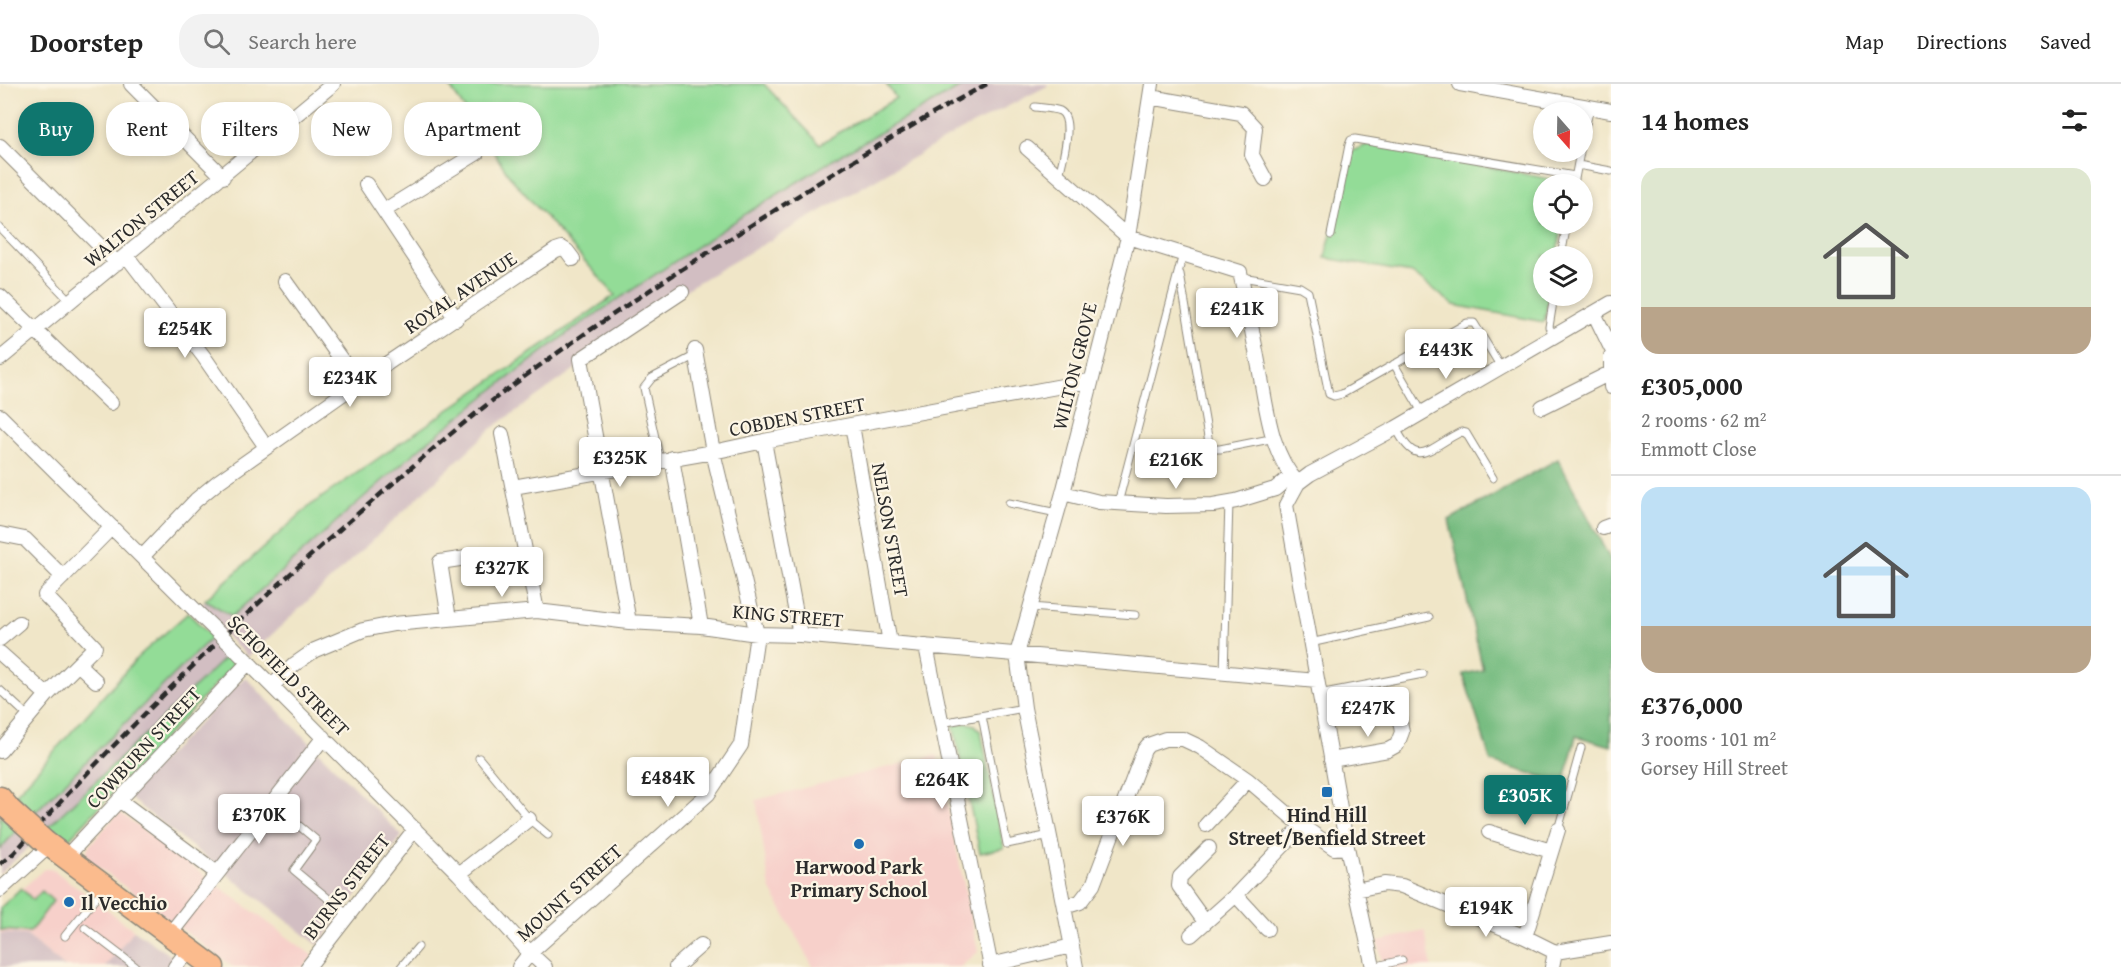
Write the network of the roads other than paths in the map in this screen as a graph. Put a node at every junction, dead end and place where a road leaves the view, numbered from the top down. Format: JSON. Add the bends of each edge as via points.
{"nodes":[{"id":1,"x":131,"y":84,"type":"edge"},
{"id":2,"x":1460,"y":84,"type":"edge"},
{"id":3,"x":325,"y":87,"type":"edge"},
{"id":4,"x":1151,"y":91,"type":"edge"},
{"id":5,"x":1558,"y":102,"type":"edge"},
{"id":6,"x":1035,"y":106,"type":"dead end"},
{"id":7,"x":1593,"y":108,"type":"edge"},
{"id":8,"x":1611,"y":111,"type":"edge"},
{"id":9,"x":0,"y":146,"type":"edge"},
{"id":10,"x":1028,"y":148,"type":"dead end"},
{"id":11,"x":472,"y":156,"type":"edge"},
{"id":12,"x":1578,"y":162,"type":"edge"},
{"id":13,"x":1578,"y":165,"type":"junction"},
{"id":14,"x":1611,"y":171,"type":"edge"},
{"id":15,"x":1563,"y":174,"type":"edge"},
{"id":16,"x":1576,"y":174,"type":"edge"},
{"id":17,"x":1059,"y":176,"type":"junction"},
{"id":18,"x":223,"y":177,"type":"junction"},
{"id":19,"x":1265,"y":179,"type":"dead end"},
{"id":20,"x":366,"y":184,"type":"dead end"},
{"id":21,"x":385,"y":210,"type":"junction"},
{"id":22,"x":0,"y":228,"type":"edge"},
{"id":23,"x":1331,"y":234,"type":"dead end"},
{"id":24,"x":1128,"y":237,"type":"junction"},
{"id":25,"x":1183,"y":254,"type":"junction"},
{"id":26,"x":121,"y":259,"type":"junction"},
{"id":27,"x":573,"y":259,"type":"dead end"},
{"id":28,"x":1179,"y":271,"type":"junction"},
{"id":29,"x":1242,"y":278,"type":"junction"},
{"id":30,"x":285,"y":281,"type":"dead end"},
{"id":31,"x":682,"y":292,"type":"dead end"},
{"id":32,"x":0,"y":296,"type":"edge"},
{"id":33,"x":69,"y":300,"type":"junction"},
{"id":34,"x":1611,"y":303,"type":"edge"},
{"id":35,"x":1552,"y":306,"type":"edge"},
{"id":36,"x":1594,"y":313,"type":"junction"},
{"id":37,"x":456,"y":318,"type":"junction"},
{"id":38,"x":35,"y":330,"type":"junction"},
{"id":39,"x":1554,"y":336,"type":"junction"},
{"id":40,"x":1611,"y":348,"type":"edge"},
{"id":41,"x":695,"y":353,"type":"joint"},
{"id":42,"x":1611,"y":357,"type":"edge"},
{"id":43,"x":0,"y":359,"type":"edge"},
{"id":44,"x":1394,"y":364,"type":"junction"},
{"id":45,"x":1501,"y":367,"type":"junction"},
{"id":46,"x":1610,"y":380,"type":"edge"},
{"id":47,"x":1089,"y":381,"type":"junction"},
{"id":48,"x":358,"y":383,"type":"junction"},
{"id":49,"x":111,"y":403,"type":"dead end"},
{"id":50,"x":1542,"y":407,"type":"dead end"},
{"id":51,"x":1422,"y":412,"type":"junction"},
{"id":52,"x":0,"y":416,"type":"edge"},
{"id":53,"x":852,"y":425,"type":"junction"},
{"id":54,"x":1396,"y":428,"type":"junction"},
{"id":55,"x":502,"y":434,"type":"dead end"},
{"id":56,"x":1275,"y":438,"type":"junction"},
{"id":57,"x":764,"y":441,"type":"junction"},
{"id":58,"x":266,"y":447,"type":"junction"},
{"id":59,"x":1132,"y":447,"type":"junction"},
{"id":60,"x":1210,"y":449,"type":"junction"},
{"id":61,"x":713,"y":452,"type":"junction"},
{"id":62,"x":666,"y":459,"type":"junction"},
{"id":63,"x":601,"y":471,"type":"junction"},
{"id":64,"x":1493,"y":478,"type":"dead end"},
{"id":65,"x":1295,"y":479,"type":"junction"},
{"id":66,"x":513,"y":487,"type":"junction"},
{"id":67,"x":1063,"y":493,"type":"junction"},
{"id":68,"x":1229,"y":502,"type":"junction"},
{"id":69,"x":1009,"y":503,"type":"dead end"},
{"id":70,"x":1118,"y":503,"type":"junction"},
{"id":71,"x":1057,"y":513,"type":"junction"},
{"id":72,"x":112,"y":527,"type":"junction"},
{"id":73,"x":0,"y":534,"type":"edge"},
{"id":74,"x":142,"y":557,"type":"junction"},
{"id":75,"x":473,"y":557,"type":"dead end"},
{"id":76,"x":63,"y":577,"type":"junction"},
{"id":77,"x":1030,"y":607,"type":"junction"},
{"id":78,"x":537,"y":611,"type":"junction"},
{"id":79,"x":1135,"y":615,"type":"dead end"},
{"id":80,"x":1429,"y":617,"type":"dead end"},
{"id":81,"x":449,"y":619,"type":"junction"},
{"id":82,"x":629,"y":622,"type":"junction"},
{"id":83,"x":20,"y":623,"type":"dead end"},
{"id":84,"x":702,"y":626,"type":"junction"},
{"id":85,"x":757,"y":634,"type":"junction"},
{"id":86,"x":800,"y":635,"type":"junction"},
{"id":87,"x":0,"y":639,"type":"edge"},
{"id":88,"x":890,"y":643,"type":"junction"},
{"id":89,"x":1310,"y":643,"type":"junction"},
{"id":90,"x":926,"y":646,"type":"junction"},
{"id":91,"x":0,"y":653,"type":"edge"},
{"id":92,"x":1017,"y":654,"type":"junction"},
{"id":93,"x":249,"y":662,"type":"junction"},
{"id":94,"x":78,"y":664,"type":"junction"},
{"id":95,"x":1224,"y":673,"type":"junction"},
{"id":96,"x":1423,"y":674,"type":"dead end"},
{"id":97,"x":96,"y":681,"type":"dead end"},
{"id":98,"x":273,"y":685,"type":"junction"},
{"id":99,"x":1318,"y":688,"type":"junction"},
{"id":100,"x":0,"y":690,"type":"edge"},
{"id":101,"x":47,"y":695,"type":"junction"},
{"id":102,"x":1024,"y":708,"type":"junction"},
{"id":103,"x":1398,"y":710,"type":"dead end"},
{"id":104,"x":982,"y":716,"type":"junction"},
{"id":105,"x":29,"y":717,"type":"junction"},
{"id":106,"x":940,"y":723,"type":"junction"},
{"id":107,"x":324,"y":737,"type":"junction"},
{"id":108,"x":1581,"y":748,"type":"dead end"},
{"id":109,"x":0,"y":751,"type":"edge"},
{"id":110,"x":479,"y":758,"type":"dead end"},
{"id":111,"x":1331,"y":760,"type":"junction"},
{"id":112,"x":1248,"y":780,"type":"junction"},
{"id":113,"x":119,"y":800,"type":"junction"},
{"id":114,"x":272,"y":802,"type":"junction"},
{"id":115,"x":5,"y":804,"type":"edge"},
{"id":116,"x":529,"y":819,"type":"junction"},
{"id":117,"x":1206,"y":825,"type":"dead end"},
{"id":118,"x":1302,"y":826,"type":"junction"},
{"id":119,"x":416,"y":830,"type":"junction"},
{"id":120,"x":1557,"y":830,"type":"joint"},
{"id":121,"x":1489,"y":832,"type":"dead end"},
{"id":122,"x":549,"y":835,"type":"dead end"},
{"id":123,"x":1050,"y":835,"type":"junction"},
{"id":124,"x":1510,"y":838,"type":"junction"},
{"id":125,"x":1347,"y":847,"type":"junction"},
{"id":126,"x":53,"y":848,"type":"junction"},
{"id":127,"x":1209,"y":848,"type":"dead end"},
{"id":128,"x":1551,"y":850,"type":"junction"},
{"id":129,"x":1505,"y":852,"type":"dead end"},
{"id":130,"x":217,"y":873,"type":"junction"},
{"id":131,"x":459,"y":874,"type":"junction"},
{"id":132,"x":104,"y":886,"type":"junction"},
{"id":133,"x":0,"y":890,"type":"edge"},
{"id":134,"x":1356,"y":890,"type":"junction"},
{"id":135,"x":1236,"y":895,"type":"junction"},
{"id":136,"x":1064,"y":907,"type":"junction"},
{"id":137,"x":348,"y":915,"type":"junction"},
{"id":138,"x":1205,"y":922,"type":"junction"},
{"id":139,"x":85,"y":928,"type":"dead end"},
{"id":140,"x":1267,"y":929,"type":"dead end"},
{"id":141,"x":170,"y":934,"type":"junction"},
{"id":142,"x":1191,"y":935,"type":"dead end"},
{"id":143,"x":65,"y":936,"type":"dead end"},
{"id":144,"x":1525,"y":937,"type":"junction"},
{"id":145,"x":1611,"y":943,"type":"edge"},
{"id":146,"x":701,"y":945,"type":"dead end"},
{"id":147,"x":1072,"y":946,"type":"junction"},
{"id":148,"x":418,"y":947,"type":"dead end"},
{"id":149,"x":189,"y":949,"type":"junction"},
{"id":150,"x":1555,"y":952,"type":"junction"},
{"id":151,"x":530,"y":953,"type":"junction"},
{"id":152,"x":1402,"y":960,"type":"dead end"},
{"id":153,"x":990,"y":966,"type":"edge"},
{"id":154,"x":136,"y":967,"type":"edge"},
{"id":155,"x":175,"y":967,"type":"edge"},
{"id":156,"x":213,"y":967,"type":"edge"},
{"id":157,"x":308,"y":967,"type":"edge"},
{"id":158,"x":401,"y":967,"type":"edge"},
{"id":159,"x":519,"y":967,"type":"edge"},
{"id":160,"x":546,"y":967,"type":"edge"},
{"id":161,"x":676,"y":967,"type":"edge"},
{"id":162,"x":1076,"y":967,"type":"edge"},
{"id":163,"x":1373,"y":967,"type":"edge"},
{"id":164,"x":1552,"y":967,"type":"edge"}],
"edges":[{"from":1,"to":18,"type":"street"},
{"from":2,"to":5,"type":"street"},
{"from":3,"to":18,"type":"street","name":"WALTON STREET"},
{"from":4,"to":19,"type":"street","via":[[1241,112],[1255,128],[1252,155]]},
{"from":4,"to":24,"type":"street","name":"WILTON GROVE"},
{"from":6,"to":17,"type":"lane","via":[[1066,116],[1068,125]]},
{"from":7,"to":8,"type":"street"},
{"from":9,"to":26,"type":"street"},
{"from":10,"to":17,"type":"street"},
{"from":11,"to":21,"type":"street"},
{"from":12,"to":13,"type":"lane"},
{"from":13,"to":14,"type":"lane"},
{"from":13,"to":16,"type":"lane"},
{"from":15,"to":23,"type":"lane","via":[[1351,140]]},
{"from":17,"to":24,"type":"street"},
{"from":18,"to":26,"type":"street","name":"WALTON STREET"},
{"from":20,"to":21,"type":"street"},
{"from":21,"to":37,"type":"street"},
{"from":22,"to":33,"type":"lane"},
{"from":24,"to":25,"type":"street"},
{"from":24,"to":47,"type":"street","name":"WILTON GROVE"},
{"from":25,"to":28,"type":"lane"},
{"from":25,"to":29,"type":"street","via":[[1240,272]]},
{"from":26,"to":33,"type":"street","name":"WALTON STREET"},
{"from":26,"to":58,"type":"street","via":[[204,357]]},
{"from":27,"to":37,"type":"street","name":"ROYAL AVENUE","via":[[562,248],[556,250]]},
{"from":28,"to":59,"type":"lane"},
{"from":28,"to":60,"type":"lane"},
{"from":29,"to":44,"type":"lane","via":[[1300,287],[1308,292],[1329,394],[1342,394]]},
{"from":29,"to":56,"type":"street"},
{"from":30,"to":48,"type":"street"},
{"from":31,"to":63,"type":"street","via":[[581,359]]},
{"from":32,"to":38,"type":"street"},
{"from":33,"to":38,"type":"street","name":"WALTON STREET"},
{"from":34,"to":36,"type":"street"},
{"from":35,"to":39,"type":"lane","via":[[1549,327]]},
{"from":36,"to":39,"type":"street"},
{"from":36,"to":40,"type":"street"},
{"from":37,"to":48,"type":"street","name":"ROYAL AVENUE"},
{"from":38,"to":43,"type":"street","name":"WALTON STREET"},
{"from":38,"to":49,"type":"street"},
{"from":39,"to":45,"type":"street"},
{"from":41,"to":61,"type":"street"},
{"from":41,"to":62,"type":"lane","via":[[652,378],[644,388]]},
{"from":42,"to":46,"type":"street"},
{"from":44,"to":45,"type":"lane","via":[[1467,323],[1474,323]]},
{"from":44,"to":51,"type":"lane"},
{"from":45,"to":51,"type":"street"},
{"from":46,"to":50,"type":"street"},
{"from":47,"to":53,"type":"street","name":"COBDEN STREET"},
{"from":47,"to":67,"type":"street","name":"WILTON GROVE"},
{"from":48,"to":58,"type":"street","name":"ROYAL AVENUE"},
{"from":51,"to":54,"type":"street"},
{"from":52,"to":72,"type":"street","name":"SCHOFIELD STREET"},
{"from":53,"to":57,"type":"street","name":"COBDEN STREET"},
{"from":53,"to":88,"type":"street","name":"NELSON STREET"},
{"from":54,"to":64,"type":"lane","via":[[1404,445],[1417,453],[1466,433]]},
{"from":54,"to":65,"type":"street"},
{"from":55,"to":66,"type":"street"},
{"from":56,"to":60,"type":"lane"},
{"from":56,"to":65,"type":"street","via":[[1280,456]]},
{"from":57,"to":61,"type":"street","name":"COBDEN STREET"},
{"from":57,"to":86,"type":"street"},
{"from":58,"to":74,"type":"street","name":"ROYAL AVENUE","via":[[196,500]]},
{"from":59,"to":60,"type":"lane"},
{"from":59,"to":70,"type":"lane"},
{"from":61,"to":62,"type":"street","name":"COBDEN STREET"},
{"from":61,"to":85,"type":"street"},
{"from":62,"to":63,"type":"street","name":"COBDEN STREET"},
{"from":62,"to":84,"type":"street"},
{"from":63,"to":66,"type":"street","name":"COBDEN STREET"},
{"from":63,"to":82,"type":"street"},
{"from":65,"to":68,"type":"street"},
{"from":65,"to":89,"type":"street","via":[[1286,505]]},
{"from":66,"to":78,"type":"street"},
{"from":67,"to":70,"type":"street"},
{"from":67,"to":71,"type":"street","name":"WILTON GROVE"},
{"from":68,"to":70,"type":"street"},
{"from":68,"to":95,"type":"lane"},
{"from":69,"to":71,"type":"lane"},
{"from":71,"to":77,"type":"street","name":"WILTON GROVE"},
{"from":72,"to":74,"type":"street","name":"SCHOFIELD STREET"},
{"from":72,"to":76,"type":"street"},
{"from":73,"to":76,"type":"street","via":[[25,539]]},
{"from":74,"to":93,"type":"street","name":"SCHOFIELD STREET","bridge":true},
{"from":75,"to":81,"type":"street","via":[[440,561]]},
{"from":76,"to":94,"type":"street","via":[[40,600],[95,647]]},
{"from":77,"to":79,"type":"lane"},
{"from":77,"to":92,"type":"street","name":"WILTON GROVE"},
{"from":78,"to":81,"type":"street","name":"KING STREET"},
{"from":78,"to":82,"type":"street","name":"KING STREET"},
{"from":80,"to":89,"type":"lane"},
{"from":81,"to":98,"type":"street","name":"KING STREET","via":[[363,630],[315,650]]},
{"from":82,"to":84,"type":"street","name":"KING STREET"},
{"from":83,"to":87,"type":"street"},
{"from":84,"to":85,"type":"street","name":"KING STREET"},
{"from":85,"to":86,"type":"street","name":"KING STREET"},
{"from":85,"to":151,"type":"street","name":"MOUNT STREET","via":[[741,745],[708,794]]},
{"from":86,"to":88,"type":"street","name":"KING STREET"},
{"from":88,"to":90,"type":"street","name":"KING STREET"},
{"from":89,"to":99,"type":"street"},
{"from":90,"to":92,"type":"street","name":"KING STREET"},
{"from":90,"to":106,"type":"street"},
{"from":91,"to":101,"type":"street"},
{"from":92,"to":95,"type":"street","name":"KING STREET"},
{"from":92,"to":102,"type":"street"},
{"from":93,"to":98,"type":"street","name":"SCHOFIELD STREET"},
{"from":93,"to":113,"type":"street","name":"COWBURN STREET"},
{"from":94,"to":97,"type":"street"},
{"from":94,"to":101,"type":"street"},
{"from":95,"to":99,"type":"street","name":"KING STREET"},
{"from":96,"to":99,"type":"lane"},
{"from":98,"to":107,"type":"street","name":"SCHOFIELD STREET"},
{"from":99,"to":111,"type":"street"},
{"from":100,"to":105,"type":"lane"},
{"from":101,"to":105,"type":"street"},
{"from":102,"to":104,"type":"lane"},
{"from":102,"to":123,"type":"street"},
{"from":103,"to":111,"type":"street","via":[[1402,732],[1397,746]]},
{"from":104,"to":106,"type":"lane"},
{"from":104,"to":123,"type":"lane","via":[[1007,844]]},
{"from":105,"to":109,"type":"street"},
{"from":106,"to":153,"type":"street"},
{"from":107,"to":114,"type":"street"},
{"from":107,"to":119,"type":"street","name":"SCHOFIELD STREET"},
{"from":108,"to":120,"type":"lane"},
{"from":110,"to":116,"type":"lane"},
{"from":111,"to":125,"type":"street"},
{"from":112,"to":117,"type":"street"},
{"from":112,"to":118,"type":"street"},
{"from":112,"to":136,"type":"street","via":[[1183,739],[1165,739],[1148,745],[1093,885],[1080,902]]},
{"from":113,"to":126,"type":"street","name":"COWBURN STREET"},
{"from":113,"to":130,"type":"street"},
{"from":114,"to":130,"type":"street"},
{"from":114,"to":137,"type":"lane","via":[[316,840],[294,870]]},
{"from":115,"to":126,"type":"main road","bridge":true},
{"from":116,"to":122,"type":"lane"},
{"from":116,"to":131,"type":"street"},
{"from":118,"to":125,"type":"street","via":[[1334,848]]},
{"from":118,"to":135,"type":"street"},
{"from":119,"to":131,"type":"street","name":"SCHOFIELD STREET"},
{"from":119,"to":137,"type":"street","name":"BURNS STREET"},
{"from":120,"to":128,"type":"street"},
{"from":121,"to":124,"type":"street"},
{"from":123,"to":136,"type":"street"},
{"from":124,"to":128,"type":"street"},
{"from":124,"to":129,"type":"street"},
{"from":125,"to":134,"type":"street"},
{"from":126,"to":132,"type":"main road"},
{"from":126,"to":133,"type":"street","name":"COWBURN STREET"},
{"from":127,"to":138,"type":"street","via":[[1180,877],[1179,886]]},
{"from":128,"to":144,"type":"street"},
{"from":130,"to":141,"type":"street"},
{"from":131,"to":151,"type":"street","name":"SCHOFIELD STREET"},
{"from":132,"to":141,"type":"main road"},
{"from":132,"to":143,"type":"lane"},
{"from":134,"to":144,"type":"street","via":[[1384,884],[1402,886]]},
{"from":134,"to":163,"type":"street"},
{"from":135,"to":138,"type":"street"},
{"from":135,"to":140,"type":"street"},
{"from":136,"to":147,"type":"street"},
{"from":137,"to":157,"type":"street","name":"BURNS STREET"},
{"from":138,"to":142,"type":"street"},
{"from":139,"to":154,"type":"lane"},
{"from":141,"to":149,"type":"main road"},
{"from":144,"to":150,"type":"street"},
{"from":145,"to":150,"type":"street"},
{"from":146,"to":161,"type":"street"},
{"from":147,"to":153,"type":"street"},
{"from":147,"to":162,"type":"street"},
{"from":148,"to":158,"type":"lane"},
{"from":149,"to":155,"type":"street"},
{"from":149,"to":156,"type":"main road"},
{"from":150,"to":164,"type":"street"},
{"from":151,"to":159,"type":"street","name":"MOUNT STREET"},
{"from":151,"to":160,"type":"street","name":"SCHOFIELD STREET"},
{"from":152,"to":163,"type":"lane"}]}
